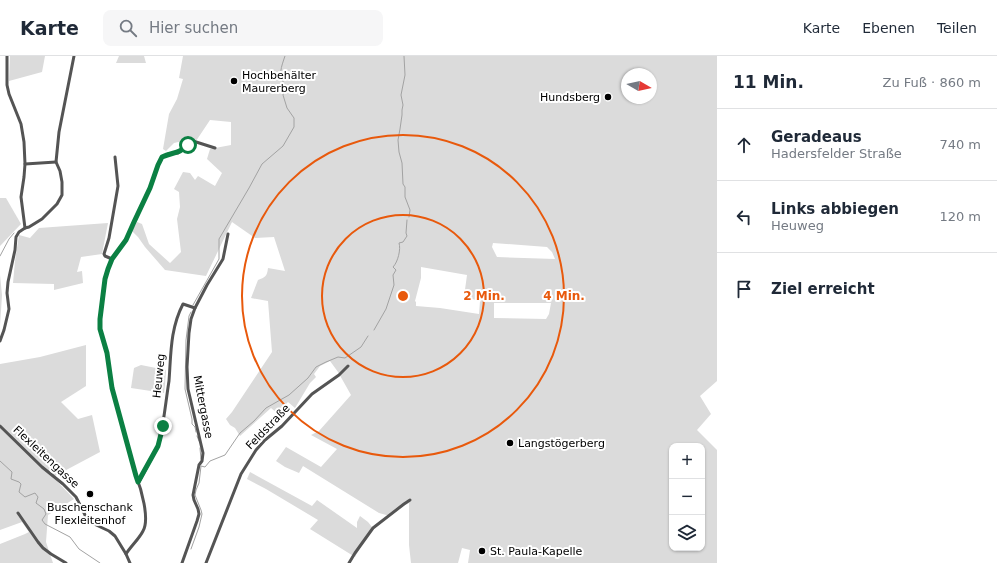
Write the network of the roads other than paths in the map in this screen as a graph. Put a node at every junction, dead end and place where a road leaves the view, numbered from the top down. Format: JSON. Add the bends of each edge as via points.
{"nodes":[{"id":1,"x":8,"y":56,"type":"edge"},
{"id":2,"x":74,"y":56,"type":"edge"},
{"id":3,"x":215,"y":148,"type":"dead end"},
{"id":4,"x":115,"y":157,"type":"dead end"},
{"id":5,"x":56,"y":162,"type":"junction"},
{"id":6,"x":25,"y":164,"type":"junction"},
{"id":7,"x":25,"y":228,"type":"junction"},
{"id":8,"x":228,"y":234,"type":"dead end"},
{"id":9,"x":112,"y":259,"type":"junction"},
{"id":10,"x":195,"y":308,"type":"junction"},
{"id":11,"x":0,"y":341,"type":"edge"},
{"id":12,"x":348,"y":366,"type":"dead end"},
{"id":13,"x":0,"y":426,"type":"edge"},
{"id":14,"x":138,"y":482,"type":"junction"},
{"id":15,"x":410,"y":500,"type":"dead end"},
{"id":16,"x":18,"y":513,"type":"dead end"},
{"id":17,"x":126,"y":554,"type":"junction"},
{"id":18,"x":66,"y":563,"type":"edge"},
{"id":19,"x":130,"y":563,"type":"edge"},
{"id":20,"x":182,"y":563,"type":"edge"},
{"id":21,"x":206,"y":563,"type":"edge"},
{"id":22,"x":350,"y":563,"type":"edge"}],
"edges":[{"from":1,"to":6,"type":"street","via":[[7,85],[21,124]]},
{"from":2,"to":5,"type":"street","via":[[59,132]]},
{"from":3,"to":9,"type":"street","via":[[193,141],[178,153],[162,157],[126,240]]},
{"from":4,"to":9,"type":"street","via":[[118,186],[104,254]]},
{"from":5,"to":6,"type":"street"},
{"from":5,"to":7,"type":"street","via":[[62,182],[62,195],[42,219]]},
{"from":6,"to":7,"type":"street","via":[[21,197]]},
{"from":7,"to":11,"type":"street","via":[[16,237],[8,282],[9,309]]},
{"from":8,"to":10,"type":"street","name":"Mittergasse","via":[[223,259]]},
{"from":9,"to":14,"type":"street","via":[[105,279],[100,329],[107,353],[112,388]]},
{"from":10,"to":14,"type":"street","name":"Heuweg","via":[[183,304],[175,325],[160,440]]},
{"from":10,"to":20,"type":"street","name":"Mittergasse","via":[[189,334],[188,389],[203,453],[193,495],[199,514]]},
{"from":12,"to":21,"type":"street","name":"Feldstraße","via":[[312,394],[256,450],[241,474]]},
{"from":13,"to":17,"type":"street","name":"Flexleitengasse","via":[[76,497],[86,517],[115,536]]},
{"from":14,"to":17,"type":"street","via":[[146,520],[144,530]]},
{"from":15,"to":22,"type":"street","via":[[373,528]]},
{"from":16,"to":18,"type":"street","via":[[43,548]]},
{"from":17,"to":19,"type":"street","name":"Flexleitengasse"}]}
